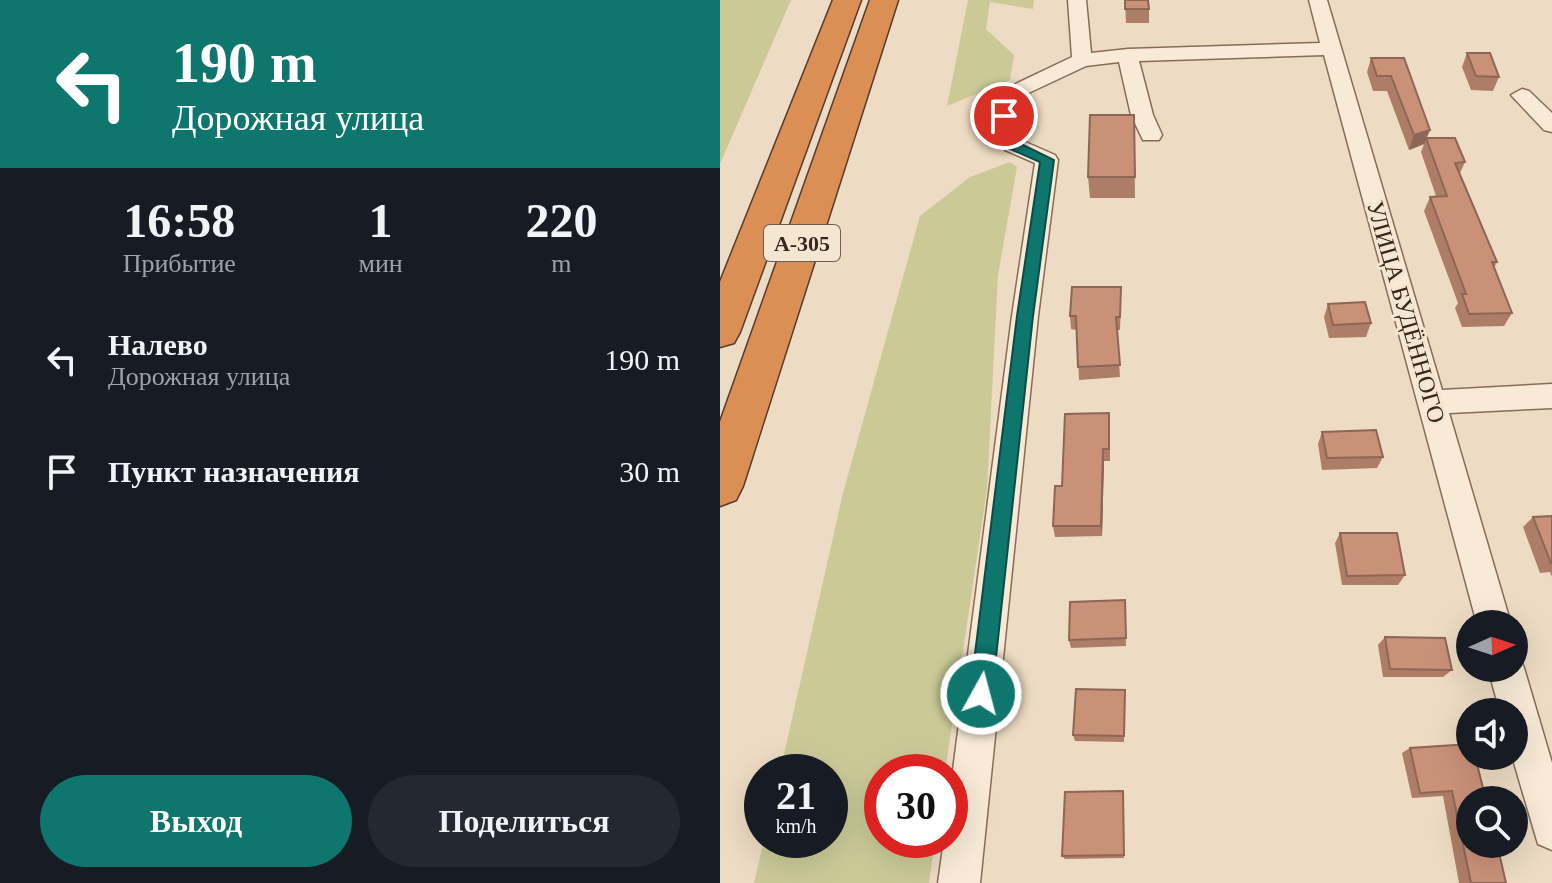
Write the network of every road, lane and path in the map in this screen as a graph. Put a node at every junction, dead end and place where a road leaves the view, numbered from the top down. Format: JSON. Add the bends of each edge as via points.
{"nodes":[{"id":1,"x":847,"y":0,"type":"edge"},
{"id":2,"x":884,"y":0,"type":"edge"},
{"id":3,"x":1077,"y":0,"type":"edge"},
{"id":4,"x":1318,"y":0,"type":"edge"},
{"id":5,"x":1331,"y":49,"type":"junction"},
{"id":6,"x":1128,"y":55,"type":"junction"},
{"id":7,"x":1082,"y":60,"type":"junction"},
{"id":8,"x":1522,"y":95,"type":"dead end"},
{"id":9,"x":1552,"y":125,"type":"edge"},
{"id":10,"x":1151,"y":135,"type":"dead end"},
{"id":11,"x":720,"y":332,"type":"edge"},
{"id":12,"x":1552,"y":396,"type":"edge"},
{"id":13,"x":1431,"y":402,"type":"junction"},
{"id":14,"x":720,"y":486,"type":"edge"},
{"id":15,"x":1490,"y":610,"type":"edge"},
{"id":16,"x":1510,"y":682,"type":"edge"},
{"id":17,"x":1552,"y":830,"type":"edge"},
{"id":18,"x":959,"y":883,"type":"edge"}],
"edges":[{"from":1,"to":11,"type":"highway","number":"А-305"},
{"from":2,"to":14,"type":"highway","number":"А-305"},
{"from":3,"to":7,"type":"street"},
{"from":4,"to":5,"type":"street","name":"УЛИЦА БУДЁННОГО"},
{"from":5,"to":6,"type":"street"},
{"from":5,"to":13,"type":"street","name":"УЛИЦА БУДЁННОГО"},
{"from":6,"to":7,"type":"street"},
{"from":6,"to":10,"type":"street"},
{"from":7,"to":18,"type":"street","via":[[1010,94],[1004,116],[1013,145],[1047,160]]},
{"from":8,"to":9,"type":"street"},
{"from":12,"to":13,"type":"street"},
{"from":13,"to":15,"type":"street","name":"УЛИЦА БУДЁННОГО"},
{"from":16,"to":17,"type":"street"}]}
